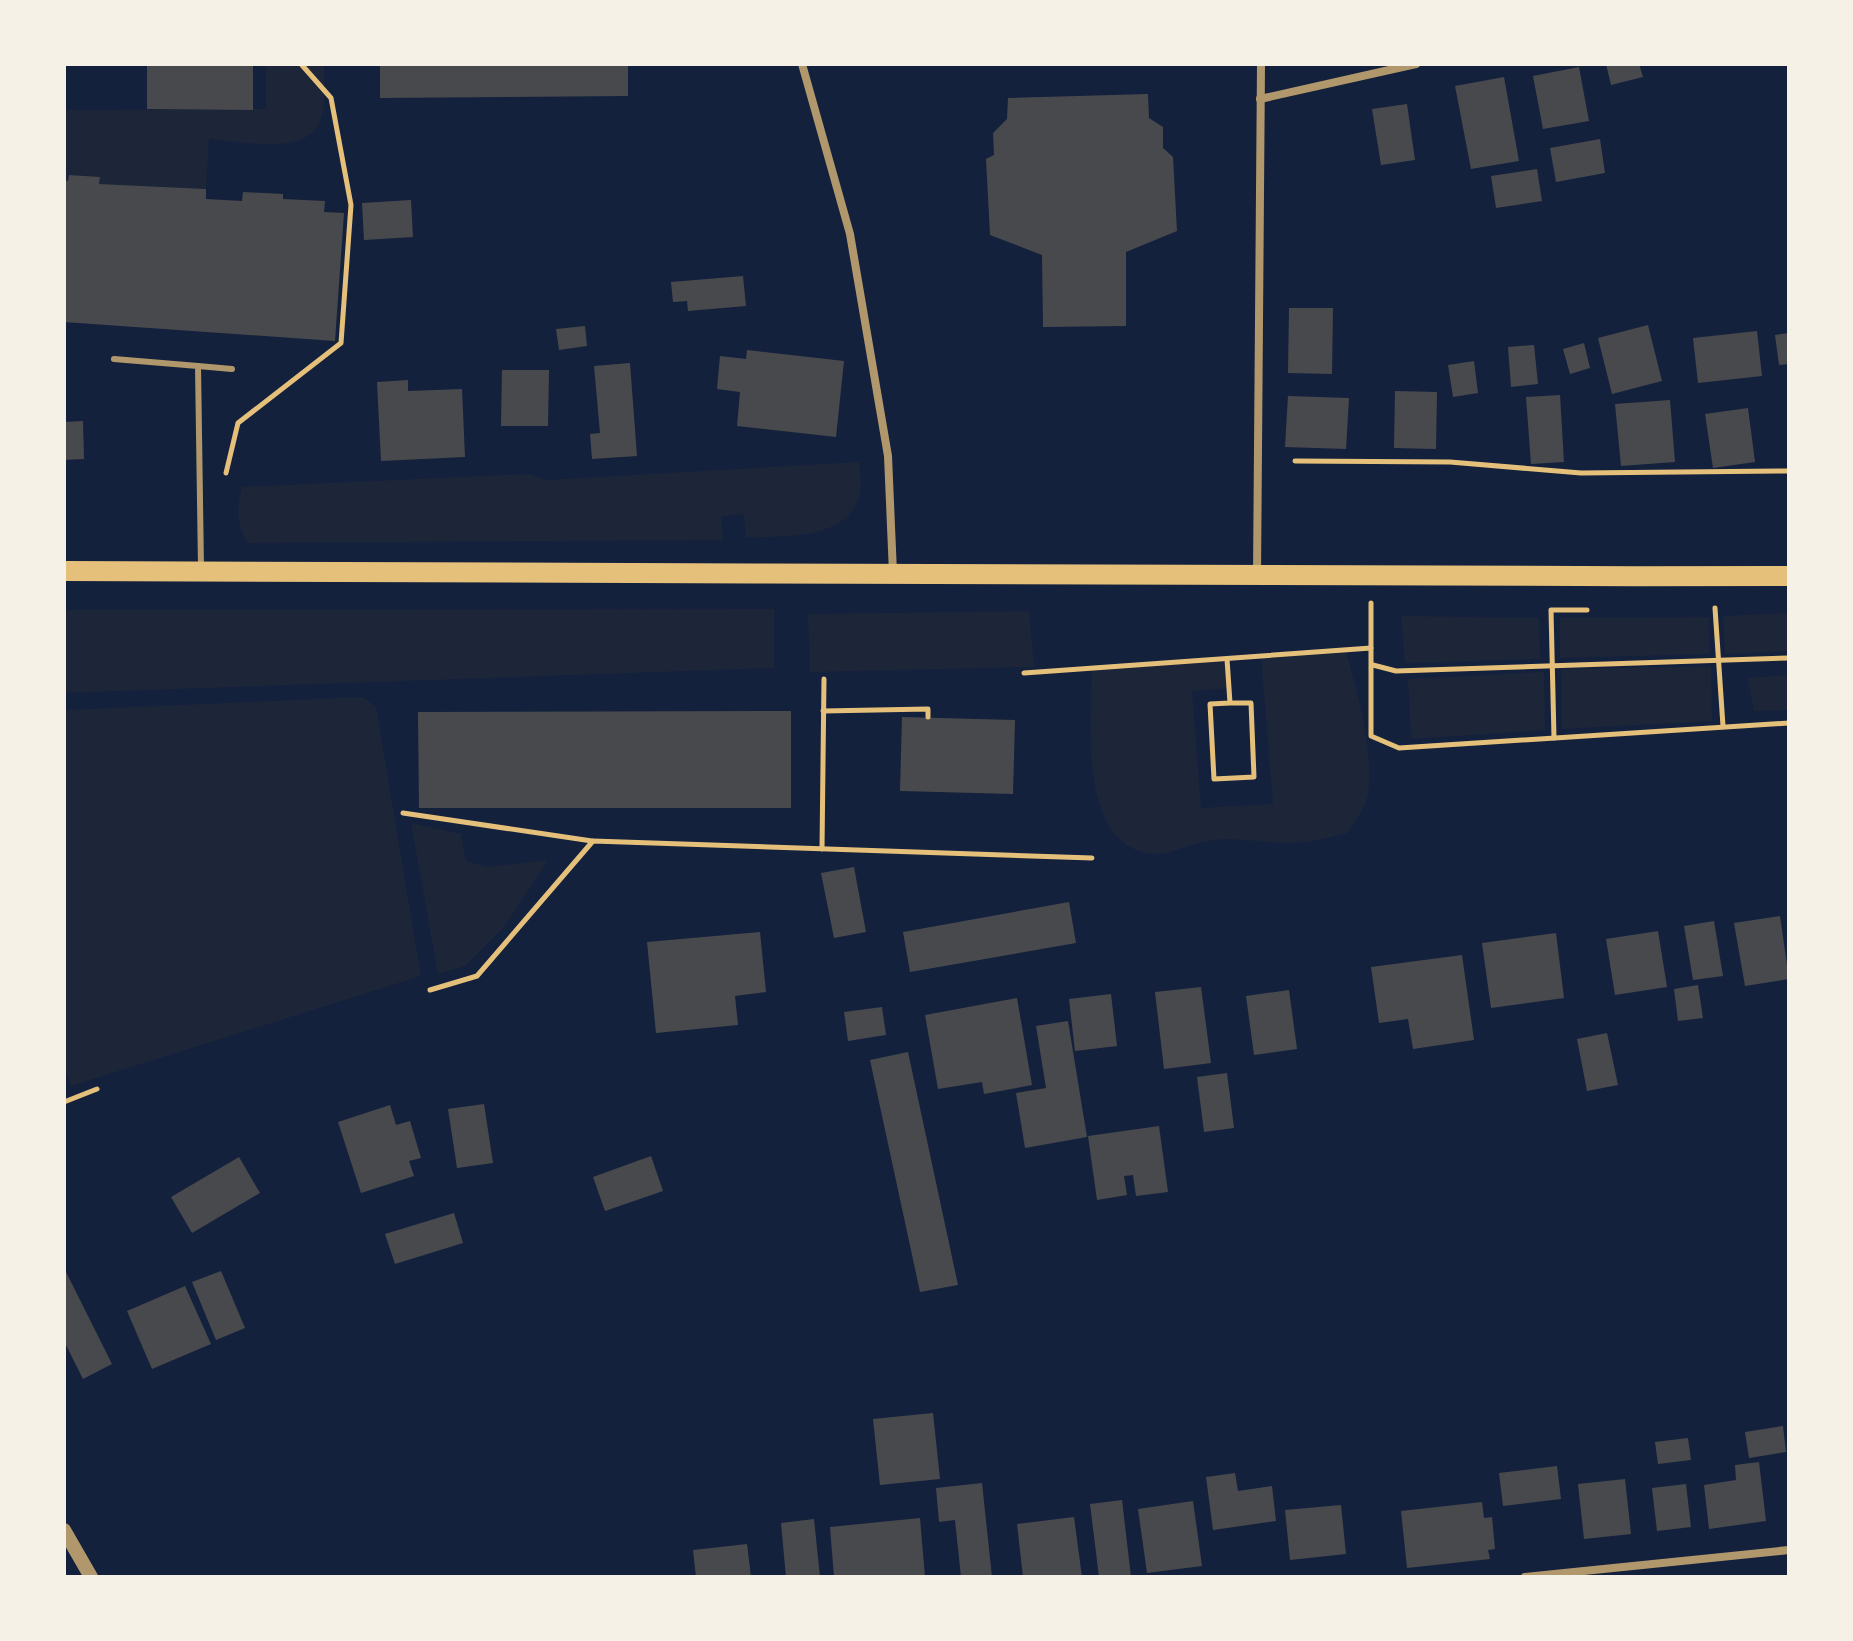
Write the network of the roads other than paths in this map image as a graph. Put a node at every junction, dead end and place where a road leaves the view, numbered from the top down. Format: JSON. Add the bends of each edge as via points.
{"nodes":[{"id":1,"x":802,"y":64,"type":"edge"},
{"id":2,"x":1261,"y":64,"type":"edge"},
{"id":3,"x":1416,"y":64,"type":"edge"},
{"id":4,"x":1260,"y":99,"type":"junction"},
{"id":5,"x":114,"y":359,"type":"dead end"},
{"id":6,"x":198,"y":366,"type":"junction"},
{"id":7,"x":232,"y":369,"type":"dead end"},
{"id":8,"x":64,"y":571,"type":"edge"},
{"id":9,"x":201,"y":571,"type":"junction"},
{"id":10,"x":893,"y":574,"type":"junction"},
{"id":11,"x":1789,"y":576,"type":"edge"},
{"id":12,"x":1257,"y":577,"type":"junction"},
{"id":13,"x":64,"y":1530,"type":"edge"},
{"id":14,"x":1789,"y":1550,"type":"edge"},
{"id":15,"x":91,"y":1577,"type":"edge"},
{"id":16,"x":1525,"y":1577,"type":"edge"}],
"edges":[{"from":1,"to":10,"type":"street","via":[[850,234],[888,456]]},
{"from":2,"to":4,"type":"street"},
{"from":3,"to":4,"type":"street"},
{"from":4,"to":12,"type":"street"},
{"from":5,"to":6,"type":"lane"},
{"from":6,"to":7,"type":"lane"},
{"from":6,"to":9,"type":"lane"},
{"from":8,"to":9,"type":"main road"},
{"from":9,"to":10,"type":"main road"},
{"from":10,"to":12,"type":"main road"},
{"from":11,"to":12,"type":"main road"},
{"from":13,"to":15,"type":"street"},
{"from":14,"to":16,"type":"street"}]}
